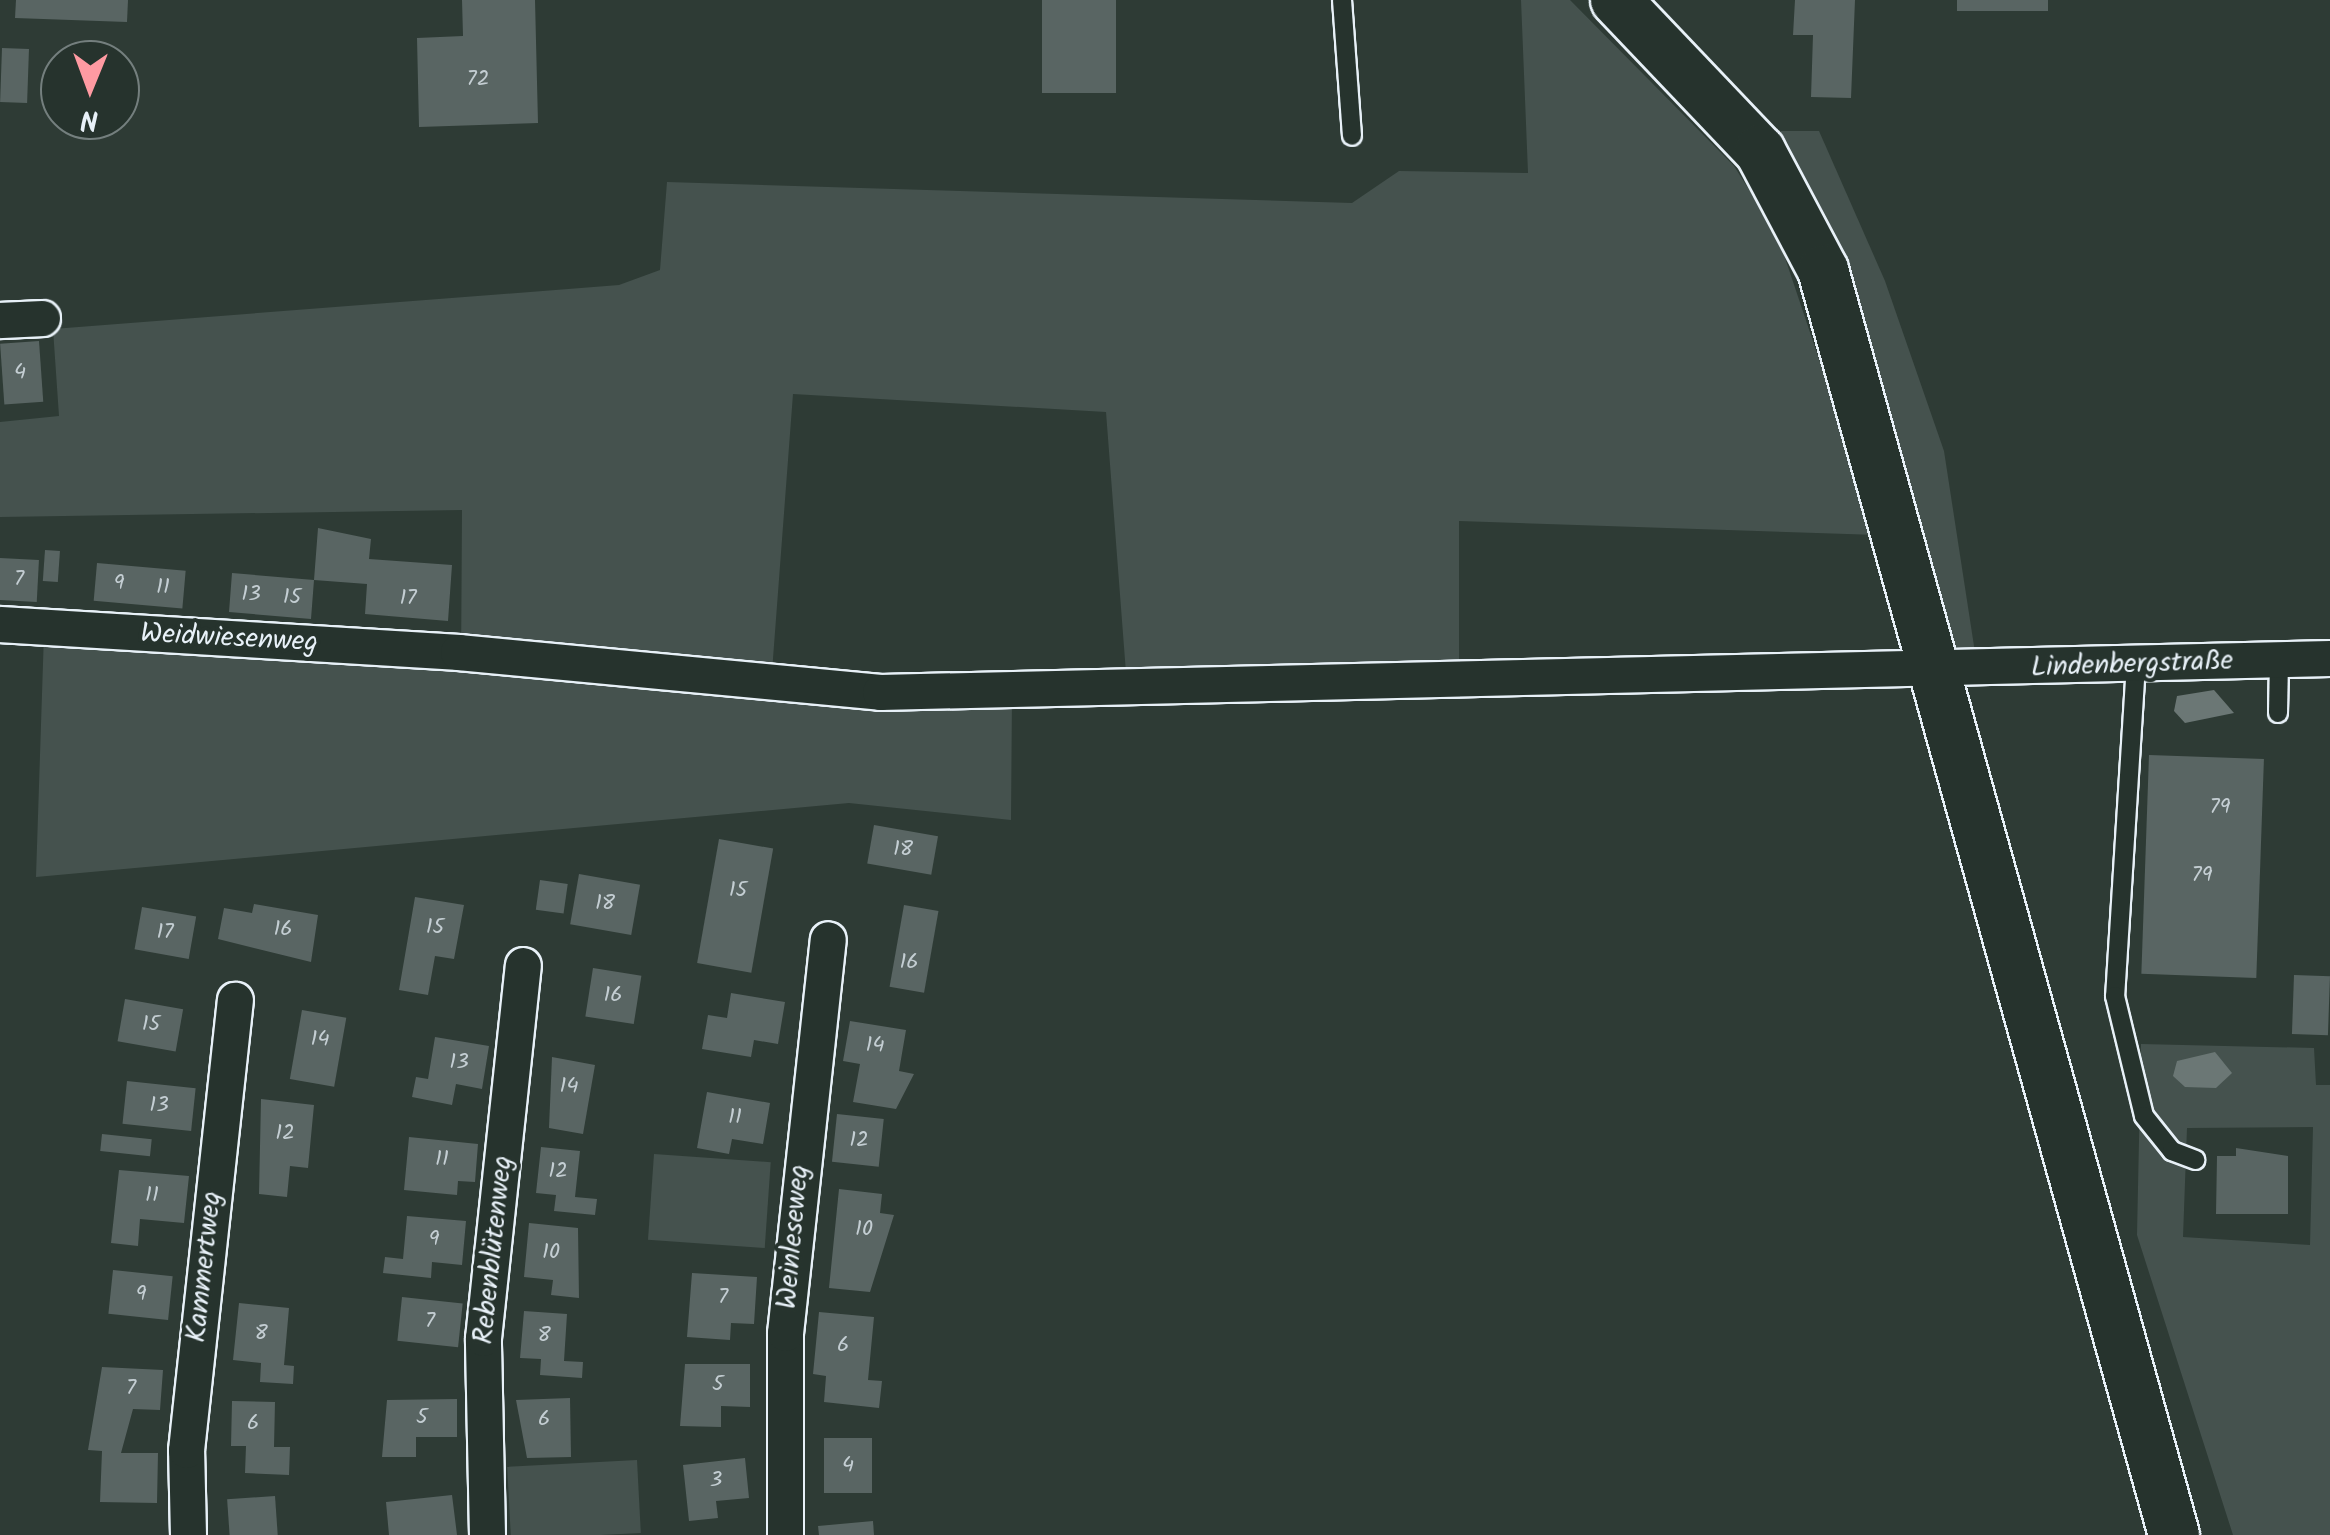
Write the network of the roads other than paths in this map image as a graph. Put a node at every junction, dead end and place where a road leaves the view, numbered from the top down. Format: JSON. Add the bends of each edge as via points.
{"nodes":[{"id":1,"x":1342,"y":0,"type":"edge"},
{"id":2,"x":1616,"y":0,"type":"edge"},
{"id":3,"x":1352,"y":136,"type":"dead end"},
{"id":4,"x":42,"y":318,"type":"dead end"},
{"id":5,"x":0,"y":320,"type":"edge"},
{"id":6,"x":0,"y":624,"type":"edge"},
{"id":7,"x":2330,"y":658,"type":"edge"},
{"id":8,"x":2279,"y":660,"type":"junction"},
{"id":9,"x":2136,"y":664,"type":"junction"},
{"id":10,"x":1935,"y":668,"type":"junction"},
{"id":11,"x":2278,"y":712,"type":"dead end"},
{"id":12,"x":828,"y":940,"type":"dead end"},
{"id":13,"x":522,"y":965,"type":"dead end"},
{"id":14,"x":235,"y":1000,"type":"dead end"},
{"id":15,"x":2196,"y":1160,"type":"dead end"},
{"id":16,"x":188,"y":1535,"type":"edge"},
{"id":17,"x":487,"y":1535,"type":"edge"},
{"id":18,"x":786,"y":1535,"type":"edge"},
{"id":19,"x":2174,"y":1535,"type":"edge"}],
"edges":[{"from":1,"to":3,"type":"lane"},
{"from":2,"to":10,"type":"main road","via":[[1760,150],[1832,296]]},
{"from":4,"to":5,"type":"street"},
{"from":6,"to":10,"type":"street","name":"Weidwiesenweg","via":[[458,652],[880,692]]},
{"from":7,"to":8,"type":"street","name":"Lindenbergstraße"},
{"from":8,"to":9,"type":"street","name":"Lindenbergstraße"},
{"from":8,"to":11,"type":"lane"},
{"from":9,"to":10,"type":"street","name":"Lindenbergstraße"},
{"from":9,"to":15,"type":"lane","via":[[2114,996],[2144,1116],[2172,1150]]},
{"from":10,"to":19,"type":"main road"},
{"from":12,"to":18,"type":"street","name":"Weinleseweg","via":[[786,1333]]},
{"from":13,"to":17,"type":"street","name":"Rebenblütenweg","via":[[483,1338]]},
{"from":14,"to":16,"type":"street","name":"Kammertweg","via":[[188,1432]]}]}
